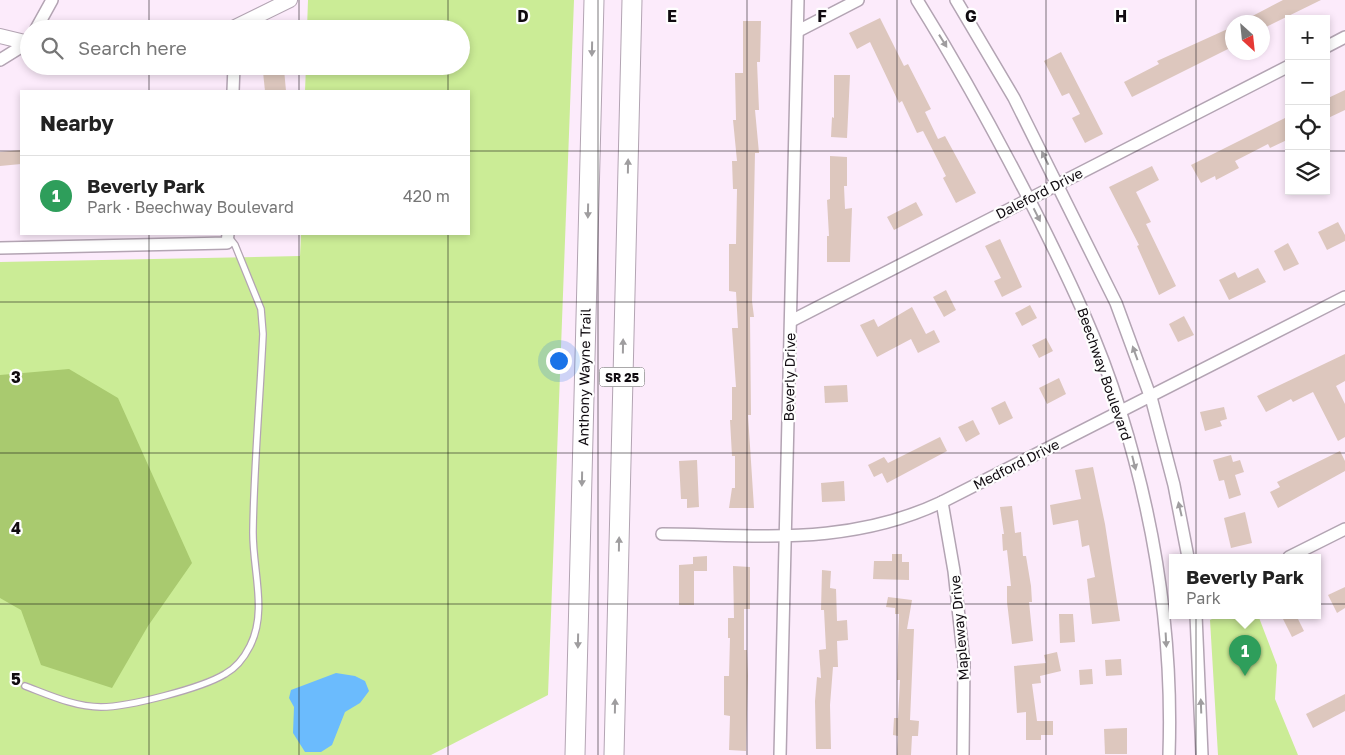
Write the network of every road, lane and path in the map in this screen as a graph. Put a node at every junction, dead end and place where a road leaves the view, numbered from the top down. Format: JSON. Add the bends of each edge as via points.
{"nodes":[{"id":1,"x":52,"y":0,"type":"edge"},
{"id":2,"x":290,"y":0,"type":"edge"},
{"id":3,"x":594,"y":0,"type":"edge"},
{"id":4,"x":630,"y":0,"type":"edge"},
{"id":5,"x":798,"y":0,"type":"edge"},
{"id":6,"x":858,"y":0,"type":"edge"},
{"id":7,"x":917,"y":0,"type":"edge"},
{"id":8,"x":956,"y":0,"type":"edge"},
{"id":9,"x":41,"y":20,"type":"edge"},
{"id":10,"x":249,"y":20,"type":"edge"},
{"id":11,"x":798,"y":31,"type":"junction"},
{"id":12,"x":0,"y":36,"type":"edge"},
{"id":13,"x":1345,"y":37,"type":"edge"},
{"id":14,"x":20,"y":41,"type":"edge"},
{"id":15,"x":1330,"y":45,"type":"edge"},
{"id":16,"x":20,"y":48,"type":"edge"},
{"id":17,"x":0,"y":60,"type":"edge"},
{"id":18,"x":1285,"y":68,"type":"edge"},
{"id":19,"x":232,"y":75,"type":"edge"},
{"id":20,"x":233,"y":90,"type":"edge"},
{"id":21,"x":1058,"y":183,"type":"junction"},
{"id":22,"x":1028,"y":198,"type":"junction"},
{"id":23,"x":227,"y":237,"type":"edge"},
{"id":24,"x":0,"y":248,"type":"edge"},
{"id":25,"x":1345,"y":297,"type":"edge"},
{"id":26,"x":791,"y":322,"type":"junction"},
{"id":27,"x":1150,"y":396,"type":"junction"},
{"id":28,"x":1121,"y":411,"type":"junction"},
{"id":29,"x":942,"y":502,"type":"junction"},
{"id":30,"x":1345,"y":529,"type":"edge"},
{"id":31,"x":662,"y":534,"type":"dead end"},
{"id":32,"x":785,"y":536,"type":"junction"},
{"id":33,"x":1187,"y":554,"type":"edge"},
{"id":34,"x":1295,"y":554,"type":"edge"},
{"id":35,"x":1168,"y":614,"type":"edge"},
{"id":36,"x":1196,"y":619,"type":"edge"},
{"id":37,"x":25,"y":686,"type":"dead end"},
{"id":38,"x":575,"y":755,"type":"edge"},
{"id":39,"x":614,"y":755,"type":"edge"},
{"id":40,"x":780,"y":755,"type":"edge"},
{"id":41,"x":964,"y":755,"type":"edge"},
{"id":42,"x":1169,"y":755,"type":"edge"},
{"id":43,"x":1202,"y":755,"type":"edge"}],
"edges":[{"from":1,"to":9,"type":"street"},
{"from":2,"to":10,"type":"street"},
{"from":3,"to":38,"type":"highway","name":"Anthony Wayne Trail","number":"SR 25","one_way":true},
{"from":39,"to":4,"type":"highway","number":"SR 25","one_way":true},
{"from":5,"to":11,"type":"street","name":"Beverly Drive"},
{"from":6,"to":11,"type":"street"},
{"from":7,"to":22,"type":"street","name":"Beechway Boulevard","one_way":true,"via":[[985,114]]},
{"from":21,"to":8,"type":"street","one_way":true,"via":[[1014,98]]},
{"from":11,"to":26,"type":"street","name":"Beverly Drive"},
{"from":12,"to":14,"type":"street"},
{"from":13,"to":15,"type":"street"},
{"from":16,"to":17,"type":"street"},
{"from":18,"to":21,"type":"street","name":"Daleford Drive"},
{"from":19,"to":20,"type":"street"},
{"from":21,"to":22,"type":"street","name":"Daleford Drive"},
{"from":27,"to":21,"type":"street","one_way":true,"via":[[1116,303]]},
{"from":22,"to":26,"type":"street","name":"Daleford Drive"},
{"from":22,"to":28,"type":"street","name":"Beechway Boulevard","one_way":true,"via":[[1082,308]]},
{"from":23,"to":24,"type":"street"},
{"from":23,"to":37,"type":"lane","via":[[235,245],[261,309],[263,334],[253,518],[259,603],[256,630],[250,646],[238,665],[224,675],[167,695],[127,704],[101,707],[71,702]]},
{"from":25,"to":27,"type":"street","name":"Medford Drive"},
{"from":26,"to":32,"type":"street","name":"Beverly Drive"},
{"from":27,"to":28,"type":"street","name":"Medford Drive"},
{"from":33,"to":27,"type":"street","one_way":true,"via":[[1174,485]]},
{"from":28,"to":29,"type":"street","name":"Medford Drive"},
{"from":28,"to":35,"type":"street","name":"Beechway Boulevard","one_way":true},
{"from":29,"to":32,"type":"street","name":"Medford Drive","via":[[890,523],[859,530]]},
{"from":29,"to":41,"type":"street","name":"Mapleway Drive","via":[[954,571],[964,663]]},
{"from":30,"to":34,"type":"street"},
{"from":31,"to":32,"type":"street","name":"Medford Drive"},
{"from":32,"to":40,"type":"street","name":"Beverly Drive"},
{"from":35,"to":42,"type":"street","name":"Beechway Boulevard","one_way":true},
{"from":43,"to":36,"type":"street","one_way":true}]}
